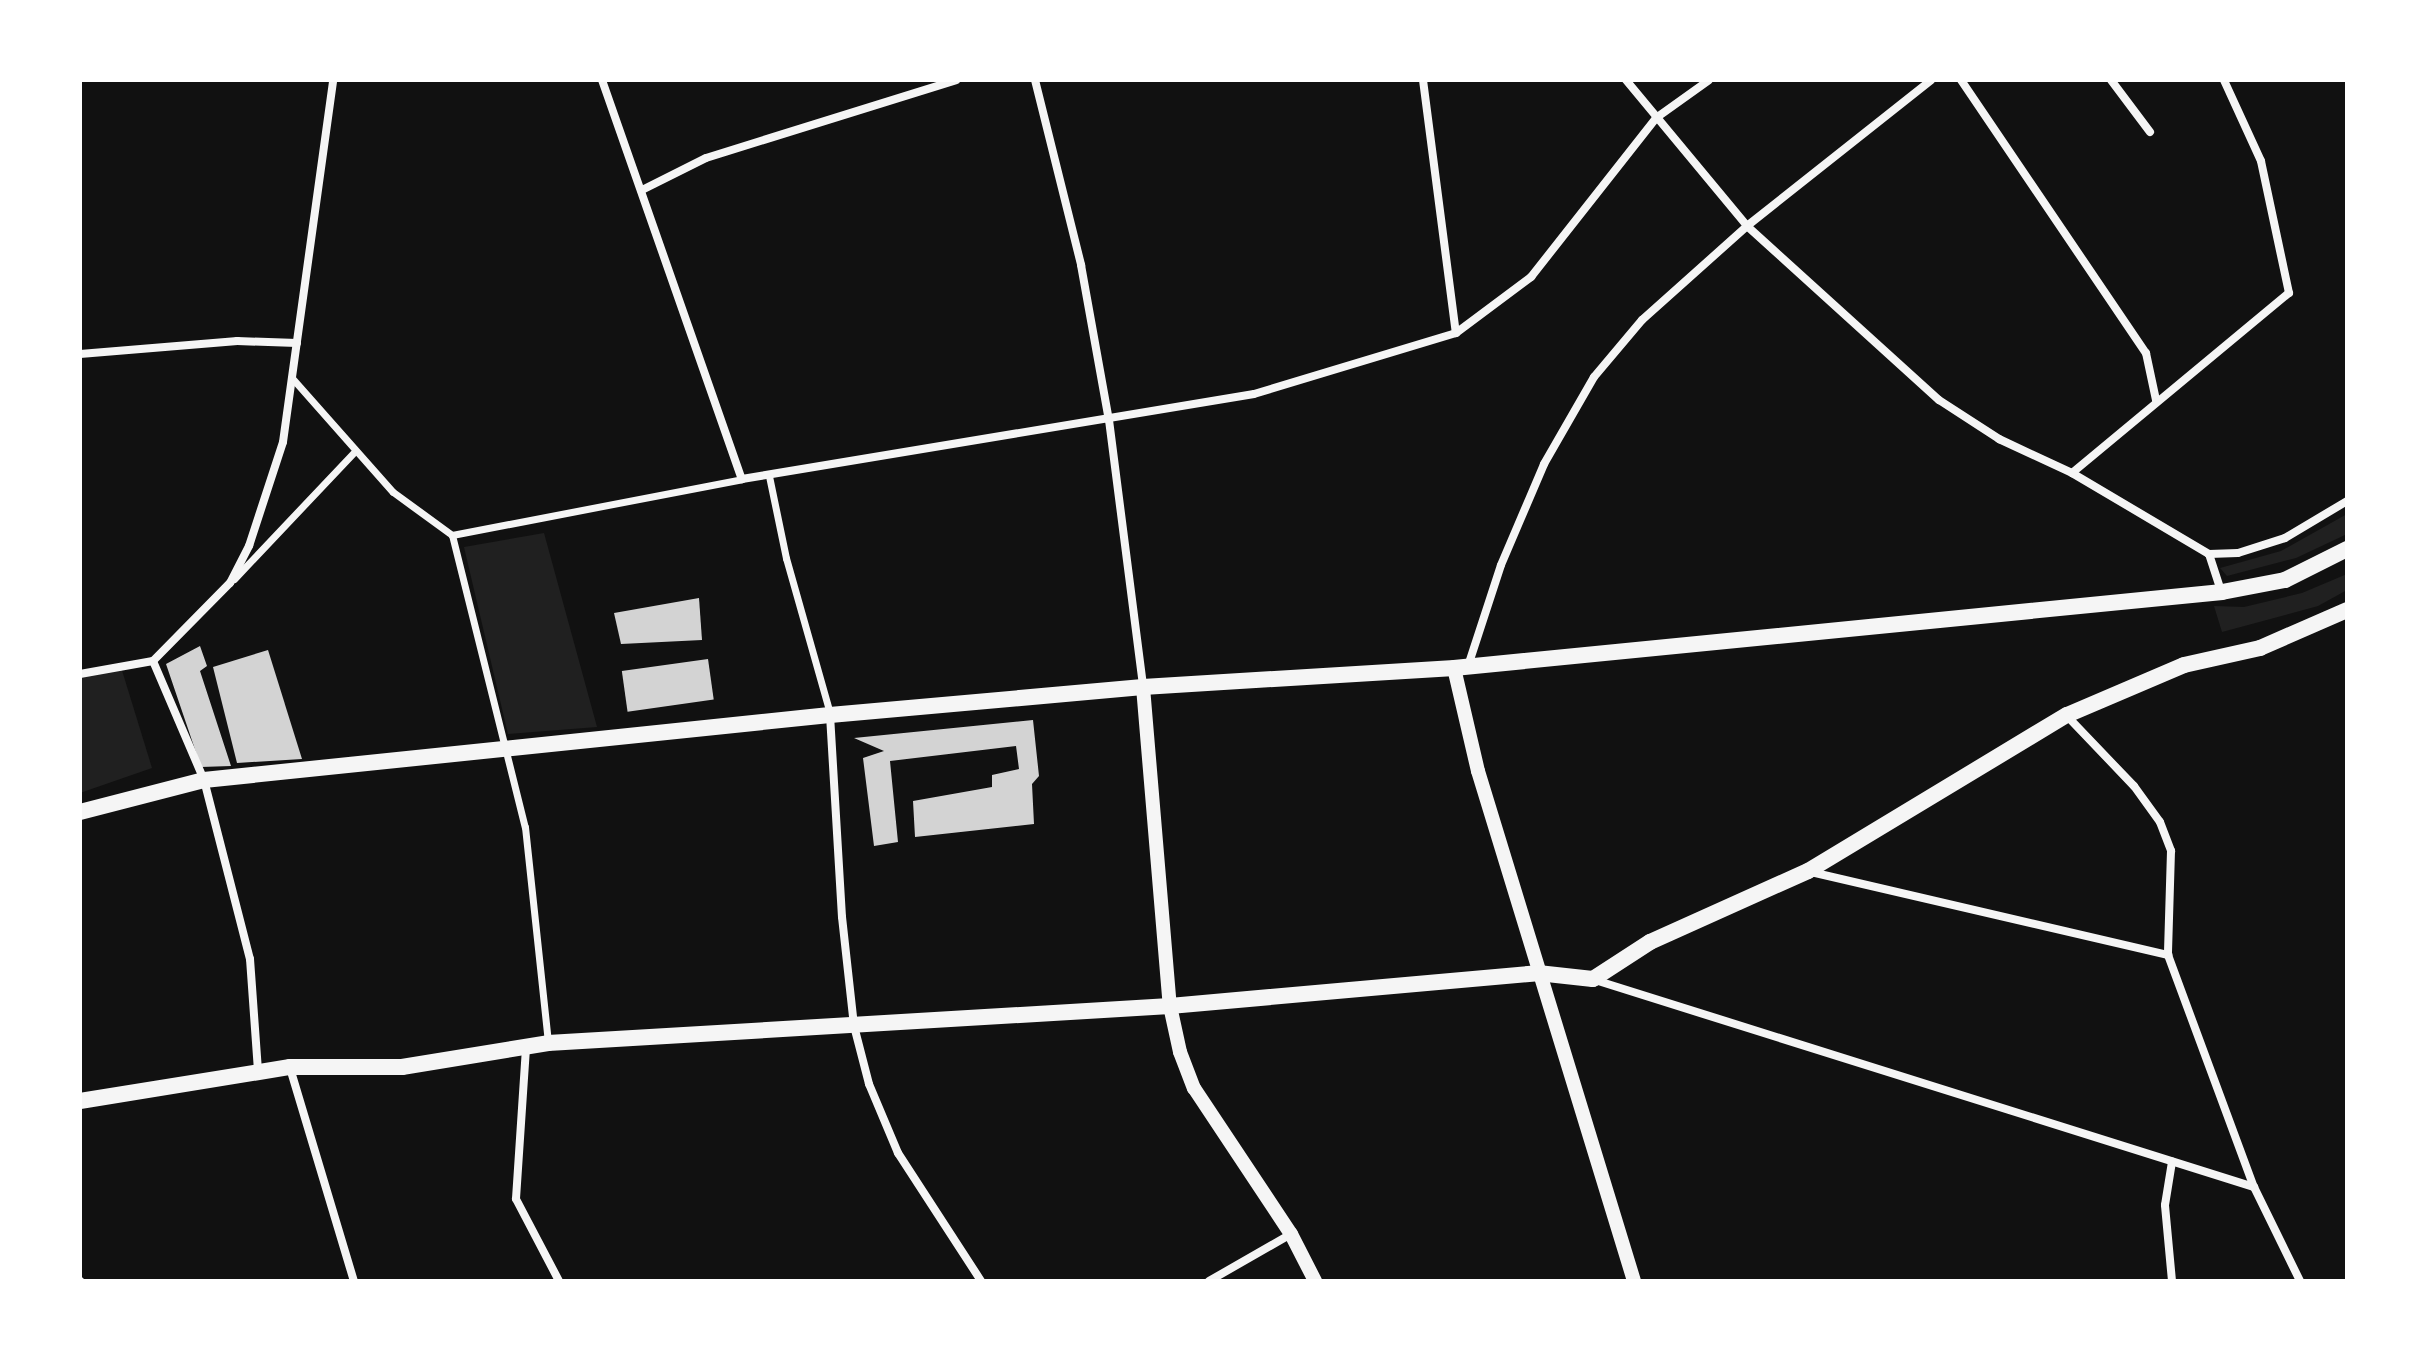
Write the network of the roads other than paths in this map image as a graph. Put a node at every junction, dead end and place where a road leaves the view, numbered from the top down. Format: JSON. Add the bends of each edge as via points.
{"nodes":[{"id":1,"x":333,"y":80,"type":"edge"},
{"id":2,"x":602,"y":80,"type":"edge"},
{"id":3,"x":956,"y":80,"type":"edge"},
{"id":4,"x":1035,"y":80,"type":"edge"},
{"id":5,"x":1423,"y":80,"type":"edge"},
{"id":6,"x":1626,"y":80,"type":"edge"},
{"id":7,"x":1709,"y":80,"type":"edge"},
{"id":8,"x":1931,"y":80,"type":"edge"},
{"id":9,"x":1961,"y":80,"type":"edge"},
{"id":10,"x":2111,"y":80,"type":"edge"},
{"id":11,"x":2224,"y":80,"type":"edge"},
{"id":12,"x":1656,"y":118,"type":"junction"},
{"id":13,"x":2150,"y":132,"type":"dead end"},
{"id":14,"x":644,"y":189,"type":"junction"},
{"id":15,"x":1747,"y":226,"type":"junction"},
{"id":16,"x":1456,"y":333,"type":"junction"},
{"id":17,"x":297,"y":343,"type":"junction"},
{"id":18,"x":80,"y":354,"type":"edge"},
{"id":19,"x":292,"y":378,"type":"junction"},
{"id":20,"x":2156,"y":400,"type":"junction"},
{"id":21,"x":1109,"y":420,"type":"junction"},
{"id":22,"x":353,"y":453,"type":"junction"},
{"id":23,"x":2072,"y":473,"type":"junction"},
{"id":24,"x":769,"y":476,"type":"junction"},
{"id":25,"x":742,"y":479,"type":"junction"},
{"id":26,"x":2347,"y":501,"type":"edge"},
{"id":27,"x":452,"y":535,"type":"junction"},
{"id":28,"x":2209,"y":554,"type":"junction"},
{"id":29,"x":2340,"y":554,"type":"edge"},
{"id":30,"x":230,"y":583,"type":"junction"},
{"id":31,"x":2222,"y":592,"type":"junction"},
{"id":32,"x":2347,"y":610,"type":"edge"},
{"id":33,"x":153,"y":661,"type":"junction"},
{"id":34,"x":1461,"y":667,"type":"junction"},
{"id":35,"x":80,"y":674,"type":"edge"},
{"id":36,"x":1143,"y":687,"type":"junction"},
{"id":37,"x":830,"y":715,"type":"junction"},
{"id":38,"x":2067,"y":715,"type":"junction"},
{"id":39,"x":503,"y":753,"type":"junction"},
{"id":40,"x":204,"y":780,"type":"junction"},
{"id":41,"x":80,"y":812,"type":"edge"},
{"id":42,"x":1808,"y":871,"type":"junction"},
{"id":43,"x":2168,"y":955,"type":"junction"},
{"id":44,"x":1538,"y":973,"type":"junction"},
{"id":45,"x":1593,"y":979,"type":"junction"},
{"id":46,"x":1170,"y":1006,"type":"junction"},
{"id":47,"x":854,"y":1026,"type":"junction"},
{"id":48,"x":548,"y":1043,"type":"junction"},
{"id":49,"x":526,"y":1048,"type":"junction"},
{"id":50,"x":290,"y":1067,"type":"junction"},
{"id":51,"x":258,"y":1072,"type":"junction"},
{"id":52,"x":80,"y":1102,"type":"edge"},
{"id":53,"x":2172,"y":1162,"type":"junction"},
{"id":54,"x":2254,"y":1187,"type":"junction"},
{"id":55,"x":1291,"y":1234,"type":"junction"},
{"id":56,"x":354,"y":1281,"type":"edge"},
{"id":57,"x":559,"y":1281,"type":"edge"},
{"id":58,"x":981,"y":1281,"type":"edge"},
{"id":59,"x":1209,"y":1281,"type":"edge"},
{"id":60,"x":1315,"y":1281,"type":"edge"},
{"id":61,"x":1634,"y":1281,"type":"edge"},
{"id":62,"x":2172,"y":1281,"type":"edge"},
{"id":63,"x":2300,"y":1281,"type":"edge"}],
"edges":[{"from":1,"to":17,"type":"street"},
{"from":2,"to":14,"type":"street"},
{"from":3,"to":14,"type":"street","via":[[706,158]]},
{"from":4,"to":21,"type":"street","via":[[1081,265]]},
{"from":5,"to":16,"type":"street"},
{"from":6,"to":12,"type":"street"},
{"from":7,"to":12,"type":"street"},
{"from":8,"to":15,"type":"street"},
{"from":9,"to":20,"type":"street","via":[[2139,342]]},
{"from":10,"to":13,"type":"street"},
{"from":11,"to":20,"type":"street","via":[[2261,161],[2289,293]]},
{"from":12,"to":15,"type":"street"},
{"from":12,"to":16,"type":"street","via":[[1531,277]]},
{"from":14,"to":25,"type":"street"},
{"from":15,"to":23,"type":"street","via":[[1939,400],[1999,439]]},
{"from":15,"to":34,"type":"street","via":[[1642,320],[1594,377],[1544,464]]},
{"from":16,"to":21,"type":"street","via":[[1254,394]]},
{"from":17,"to":18,"type":"street","via":[[237,341]]},
{"from":17,"to":19,"type":"street"},
{"from":19,"to":22,"type":"street"},
{"from":19,"to":30,"type":"street","via":[[283,442],[249,546]]},
{"from":20,"to":23,"type":"street"},
{"from":21,"to":24,"type":"street"},
{"from":21,"to":36,"type":"street"},
{"from":22,"to":27,"type":"street","via":[[402,501]]},
{"from":22,"to":30,"type":"street"},
{"from":23,"to":28,"type":"street"},
{"from":24,"to":25,"type":"street"},
{"from":24,"to":37,"type":"street"},
{"from":25,"to":27,"type":"street"},
{"from":26,"to":28,"type":"street","via":[[2285,538],[2238,553]]},
{"from":27,"to":39,"type":"street"},
{"from":28,"to":31,"type":"street"},
{"from":29,"to":31,"type":"main road","via":[[2285,580]]},
{"from":30,"to":33,"type":"street"},
{"from":31,"to":34,"type":"main road"},
{"from":32,"to":38,"type":"main road","via":[[2260,648],[2184,665]]},
{"from":33,"to":35,"type":"street"},
{"from":33,"to":40,"type":"street"},
{"from":34,"to":36,"type":"main road"},
{"from":34,"to":44,"type":"street"},
{"from":36,"to":37,"type":"main road"},
{"from":36,"to":46,"type":"street"},
{"from":37,"to":39,"type":"main road"},
{"from":37,"to":47,"type":"street"},
{"from":38,"to":42,"type":"main road"},
{"from":38,"to":43,"type":"street","via":[[2160,822],[2171,851]]},
{"from":39,"to":40,"type":"main road"},
{"from":39,"to":48,"type":"street","via":[[525,827]]},
{"from":40,"to":41,"type":"main road"},
{"from":40,"to":51,"type":"street","via":[[250,959]]},
{"from":42,"to":43,"type":"street"},
{"from":42,"to":45,"type":"main road","via":[[1650,942]]},
{"from":43,"to":54,"type":"street"},
{"from":44,"to":45,"type":"main road"},
{"from":44,"to":46,"type":"main road"},
{"from":44,"to":61,"type":"street"},
{"from":45,"to":53,"type":"street"},
{"from":46,"to":47,"type":"main road"},
{"from":46,"to":55,"type":"street","via":[[1194,1088]]},
{"from":47,"to":48,"type":"main road"},
{"from":47,"to":58,"type":"street","via":[[869,1084],[898,1153]]},
{"from":48,"to":49,"type":"main road"},
{"from":49,"to":50,"type":"main road","via":[[402,1067]]},
{"from":49,"to":57,"type":"street","via":[[516,1199]]},
{"from":50,"to":51,"type":"main road"},
{"from":50,"to":56,"type":"street"},
{"from":51,"to":52,"type":"main road"},
{"from":53,"to":54,"type":"street"},
{"from":53,"to":62,"type":"street","via":[[2165,1205]]},
{"from":54,"to":63,"type":"street"},
{"from":55,"to":59,"type":"street"},
{"from":55,"to":60,"type":"street"}]}
